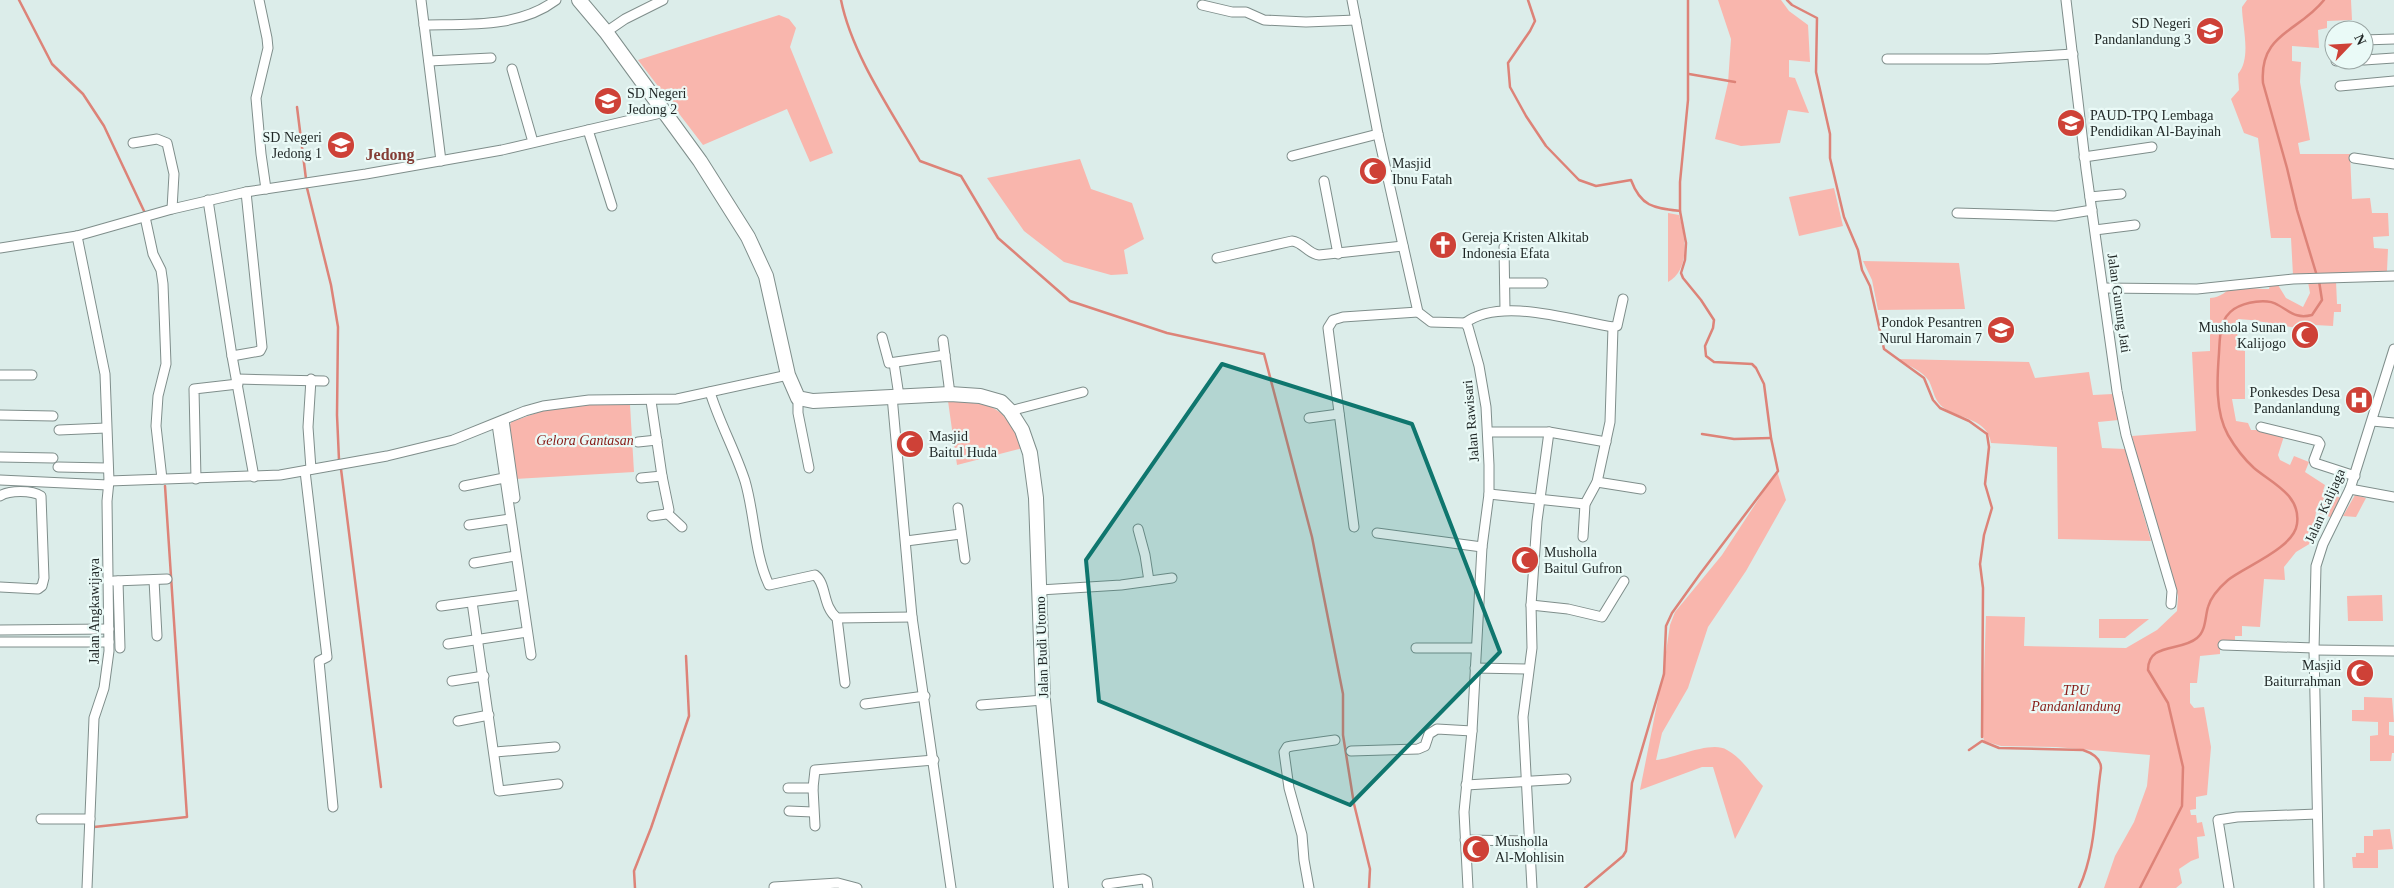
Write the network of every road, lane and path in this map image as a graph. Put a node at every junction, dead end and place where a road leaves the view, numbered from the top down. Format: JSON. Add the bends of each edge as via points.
{"nodes":[{"id":1,"x":259,"y":0,"type":"edge"},
{"id":2,"x":421,"y":0,"type":"edge"},
{"id":3,"x":556,"y":0,"type":"edge"},
{"id":4,"x":579,"y":0,"type":"edge"},
{"id":5,"x":663,"y":0,"type":"edge"},
{"id":6,"x":1352,"y":0,"type":"edge"},
{"id":7,"x":2066,"y":0,"type":"edge"},
{"id":8,"x":1202,"y":5,"type":"dead end"},
{"id":9,"x":1356,"y":20,"type":"junction"},
{"id":10,"x":424,"y":25,"type":"junction"},
{"id":11,"x":606,"y":32,"type":"junction"},
{"id":12,"x":2394,"y":39,"type":"edge"},
{"id":13,"x":2374,"y":40,"type":"edge"},
{"id":14,"x":2072,"y":54,"type":"junction"},
{"id":15,"x":491,"y":58,"type":"dead end"},
{"id":16,"x":2394,"y":58,"type":"edge"},
{"id":17,"x":1887,"y":59,"type":"dead end"},
{"id":18,"x":2374,"y":59,"type":"edge"},
{"id":19,"x":429,"y":61,"type":"junction"},
{"id":20,"x":512,"y":68,"type":"dead end"},
{"id":21,"x":2394,"y":81,"type":"edge"},
{"id":22,"x":2340,"y":86,"type":"dead end"},
{"id":23,"x":664,"y":112,"type":"junction"},
{"id":24,"x":588,"y":130,"type":"junction"},
{"id":25,"x":1378,"y":134,"type":"junction"},
{"id":26,"x":533,"y":142,"type":"junction"},
{"id":27,"x":133,"y":143,"type":"dead end"},
{"id":28,"x":2152,"y":147,"type":"dead end"},
{"id":29,"x":1292,"y":156,"type":"dead end"},
{"id":30,"x":2084,"y":156,"type":"junction"},
{"id":31,"x":2354,"y":158,"type":"dead end"},
{"id":32,"x":441,"y":161,"type":"junction"},
{"id":33,"x":2394,"y":164,"type":"edge"},
{"id":34,"x":1324,"y":180,"type":"dead end"},
{"id":35,"x":266,"y":189,"type":"junction"},
{"id":36,"x":246,"y":192,"type":"junction"},
{"id":37,"x":2121,"y":194,"type":"dead end"},
{"id":38,"x":2090,"y":197,"type":"junction"},
{"id":39,"x":208,"y":200,"type":"junction"},
{"id":40,"x":612,"y":206,"type":"dead end"},
{"id":41,"x":172,"y":208,"type":"junction"},
{"id":42,"x":2092,"y":210,"type":"junction"},
{"id":43,"x":1957,"y":213,"type":"dead end"},
{"id":44,"x":145,"y":217,"type":"junction"},
{"id":45,"x":2135,"y":225,"type":"dead end"},
{"id":46,"x":2095,"y":230,"type":"junction"},
{"id":47,"x":76,"y":236,"type":"junction"},
{"id":48,"x":1404,"y":246,"type":"junction"},
{"id":49,"x":1504,"y":247,"type":"dead end"},
{"id":50,"x":0,"y":248,"type":"edge"},
{"id":51,"x":1338,"y":254,"type":"junction"},
{"id":52,"x":1217,"y":258,"type":"dead end"},
{"id":53,"x":2394,"y":276,"type":"edge"},
{"id":54,"x":1505,"y":283,"type":"junction"},
{"id":55,"x":1544,"y":283,"type":"dead end"},
{"id":56,"x":2103,"y":288,"type":"junction"},
{"id":57,"x":1623,"y":299,"type":"dead end"},
{"id":58,"x":1506,"y":310,"type":"junction"},
{"id":59,"x":1418,"y":312,"type":"junction"},
{"id":60,"x":1465,"y":323,"type":"junction"},
{"id":61,"x":1614,"y":327,"type":"junction"},
{"id":62,"x":882,"y":337,"type":"dead end"},
{"id":63,"x":943,"y":340,"type":"dead end"},
{"id":64,"x":2394,"y":350,"type":"edge"},
{"id":65,"x":945,"y":355,"type":"junction"},
{"id":66,"x":232,"y":356,"type":"junction"},
{"id":67,"x":894,"y":363,"type":"junction"},
{"id":68,"x":0,"y":375,"type":"edge"},
{"id":69,"x":32,"y":375,"type":"dead end"},
{"id":70,"x":788,"y":375,"type":"junction"},
{"id":71,"x":311,"y":379,"type":"junction"},
{"id":72,"x":324,"y":381,"type":"dead end"},
{"id":73,"x":238,"y":382,"type":"junction"},
{"id":74,"x":710,"y":392,"type":"junction"},
{"id":75,"x":1083,"y":392,"type":"dead end"},
{"id":76,"x":950,"y":394,"type":"junction"},
{"id":77,"x":895,"y":396,"type":"junction"},
{"id":78,"x":798,"y":398,"type":"junction"},
{"id":79,"x":651,"y":400,"type":"junction"},
{"id":80,"x":1010,"y":411,"type":"junction"},
{"id":81,"x":1339,"y":414,"type":"junction"},
{"id":82,"x":0,"y":415,"type":"edge"},
{"id":83,"x":53,"y":416,"type":"dead end"},
{"id":84,"x":1309,"y":418,"type":"dead end"},
{"id":85,"x":2372,"y":421,"type":"junction"},
{"id":86,"x":501,"y":422,"type":"junction"},
{"id":87,"x":2394,"y":423,"type":"edge"},
{"id":88,"x":2262,"y":427,"type":"dead end"},
{"id":89,"x":106,"y":428,"type":"junction"},
{"id":90,"x":59,"y":430,"type":"dead end"},
{"id":91,"x":1488,"y":432,"type":"junction"},
{"id":92,"x":1549,"y":432,"type":"junction"},
{"id":93,"x":656,"y":440,"type":"junction"},
{"id":94,"x":638,"y":442,"type":"dead end"},
{"id":95,"x":1606,"y":442,"type":"junction"},
{"id":96,"x":0,"y":457,"type":"edge"},
{"id":97,"x":53,"y":458,"type":"dead end"},
{"id":98,"x":58,"y":466,"type":"dead end"},
{"id":99,"x":107,"y":468,"type":"junction"},
{"id":100,"x":808,"y":468,"type":"dead end"},
{"id":101,"x":308,"y":470,"type":"junction"},
{"id":102,"x":662,"y":476,"type":"junction"},
{"id":103,"x":2355,"y":476,"type":"junction"},
{"id":104,"x":254,"y":477,"type":"junction"},
{"id":105,"x":504,"y":478,"type":"junction"},
{"id":106,"x":640,"y":478,"type":"dead end"},
{"id":107,"x":196,"y":479,"type":"junction"},
{"id":108,"x":0,"y":480,"type":"edge"},
{"id":109,"x":162,"y":480,"type":"junction"},
{"id":110,"x":1597,"y":482,"type":"junction"},
{"id":111,"x":108,"y":483,"type":"junction"},
{"id":112,"x":464,"y":486,"type":"dead end"},
{"id":113,"x":1641,"y":489,"type":"dead end"},
{"id":114,"x":2350,"y":489,"type":"junction"},
{"id":115,"x":1489,"y":494,"type":"junction"},
{"id":116,"x":0,"y":496,"type":"edge"},
{"id":117,"x":2394,"y":497,"type":"edge"},
{"id":118,"x":515,"y":498,"type":"dead end"},
{"id":119,"x":1539,"y":498,"type":"junction"},
{"id":120,"x":1585,"y":504,"type":"junction"},
{"id":121,"x":958,"y":508,"type":"dead end"},
{"id":122,"x":667,"y":513,"type":"junction"},
{"id":123,"x":652,"y":516,"type":"dead end"},
{"id":124,"x":510,"y":519,"type":"junction"},
{"id":125,"x":469,"y":525,"type":"dead end"},
{"id":126,"x":682,"y":527,"type":"dead end"},
{"id":127,"x":1354,"y":527,"type":"dead end"},
{"id":128,"x":1138,"y":529,"type":"dead end"},
{"id":129,"x":1377,"y":532,"type":"dead end"},
{"id":130,"x":961,"y":534,"type":"junction"},
{"id":131,"x":1583,"y":537,"type":"dead end"},
{"id":132,"x":906,"y":541,"type":"junction"},
{"id":133,"x":1482,"y":547,"type":"junction"},
{"id":134,"x":516,"y":556,"type":"junction"},
{"id":135,"x":965,"y":560,"type":"dead end"},
{"id":136,"x":474,"y":563,"type":"dead end"},
{"id":137,"x":1172,"y":578,"type":"dead end"},
{"id":138,"x":167,"y":579,"type":"dead end"},
{"id":139,"x":154,"y":580,"type":"junction"},
{"id":140,"x":108,"y":581,"type":"junction"},
{"id":141,"x":118,"y":581,"type":"junction"},
{"id":142,"x":1149,"y":581,"type":"junction"},
{"id":143,"x":1624,"y":582,"type":"dead end"},
{"id":144,"x":0,"y":588,"type":"edge"},
{"id":145,"x":1040,"y":590,"type":"junction"},
{"id":146,"x":521,"y":595,"type":"junction"},
{"id":147,"x":472,"y":602,"type":"junction"},
{"id":148,"x":2171,"y":604,"type":"dead end"},
{"id":149,"x":1531,"y":605,"type":"junction"},
{"id":150,"x":441,"y":606,"type":"dead end"},
{"id":151,"x":912,"y":617,"type":"junction"},
{"id":152,"x":837,"y":618,"type":"junction"},
{"id":153,"x":109,"y":629,"type":"junction"},
{"id":154,"x":0,"y":630,"type":"edge"},
{"id":155,"x":74,"y":630,"type":"junction"},
{"id":156,"x":527,"y":632,"type":"junction"},
{"id":157,"x":157,"y":636,"type":"dead end"},
{"id":158,"x":478,"y":640,"type":"junction"},
{"id":159,"x":0,"y":642,"type":"edge"},
{"id":160,"x":74,"y":642,"type":"junction"},
{"id":161,"x":109,"y":642,"type":"junction"},
{"id":162,"x":448,"y":644,"type":"dead end"},
{"id":163,"x":2223,"y":645,"type":"dead end"},
{"id":164,"x":120,"y":648,"type":"dead end"},
{"id":165,"x":1416,"y":648,"type":"dead end"},
{"id":166,"x":1476,"y":648,"type":"junction"},
{"id":167,"x":2314,"y":649,"type":"junction"},
{"id":168,"x":2394,"y":651,"type":"edge"},
{"id":169,"x":532,"y":655,"type":"dead end"},
{"id":170,"x":1475,"y":668,"type":"junction"},
{"id":171,"x":1528,"y":669,"type":"junction"},
{"id":172,"x":484,"y":676,"type":"junction"},
{"id":173,"x":452,"y":681,"type":"dead end"},
{"id":174,"x":845,"y":683,"type":"dead end"},
{"id":175,"x":925,"y":696,"type":"junction"},
{"id":176,"x":1043,"y":700,"type":"junction"},
{"id":177,"x":866,"y":704,"type":"dead end"},
{"id":178,"x":981,"y":704,"type":"dead end"},
{"id":179,"x":490,"y":716,"type":"junction"},
{"id":180,"x":458,"y":721,"type":"dead end"},
{"id":181,"x":1472,"y":731,"type":"junction"},
{"id":182,"x":1335,"y":740,"type":"dead end"},
{"id":183,"x":554,"y":747,"type":"dead end"},
{"id":184,"x":1351,"y":751,"type":"dead end"},
{"id":185,"x":494,"y":752,"type":"junction"},
{"id":186,"x":934,"y":760,"type":"junction"},
{"id":187,"x":1566,"y":778,"type":"dead end"},
{"id":188,"x":1526,"y":782,"type":"junction"},
{"id":189,"x":558,"y":784,"type":"dead end"},
{"id":190,"x":1466,"y":785,"type":"junction"},
{"id":191,"x":788,"y":788,"type":"dead end"},
{"id":192,"x":813,"y":788,"type":"junction"},
{"id":193,"x":333,"y":807,"type":"dead end"},
{"id":194,"x":789,"y":811,"type":"dead end"},
{"id":195,"x":813,"y":812,"type":"junction"},
{"id":196,"x":2317,"y":814,"type":"junction"},
{"id":197,"x":41,"y":819,"type":"dead end"},
{"id":198,"x":90,"y":819,"type":"junction"},
{"id":199,"x":815,"y":826,"type":"dead end"},
{"id":200,"x":1465,"y":840,"type":"junction"},
{"id":201,"x":1531,"y":841,"type":"junction"},
{"id":202,"x":1107,"y":884,"type":"dead end"},
{"id":203,"x":774,"y":887,"type":"dead end"},
{"id":204,"x":87,"y":888,"type":"edge"},
{"id":205,"x":857,"y":888,"type":"edge"},
{"id":206,"x":951,"y":888,"type":"edge"},
{"id":207,"x":1061,"y":888,"type":"edge"},
{"id":208,"x":1148,"y":888,"type":"edge"},
{"id":209,"x":1309,"y":888,"type":"edge"},
{"id":210,"x":1468,"y":888,"type":"edge"},
{"id":211,"x":1532,"y":888,"type":"edge"},
{"id":212,"x":2229,"y":888,"type":"edge"},
{"id":213,"x":2318,"y":888,"type":"edge"}],
"edges":[{"from":1,"to":35,"type":"street","via":[[268,38],[256,98]]},
{"from":2,"to":10,"type":"street"},
{"from":3,"to":10,"type":"street","via":[[519,18],[481,24]]},
{"from":4,"to":11,"type":"street"},
{"from":5,"to":11,"type":"street"},
{"from":6,"to":9,"type":"street"},
{"from":7,"to":14,"type":"street","name":"Jalan Gunung Jati"},
{"from":8,"to":9,"type":"street","via":[[1246,12],[1264,20]]},
{"from":9,"to":25,"type":"street"},
{"from":10,"to":19,"type":"street"},
{"from":11,"to":23,"type":"street"},
{"from":12,"to":13,"type":"street"},
{"from":14,"to":17,"type":"street","via":[[1988,59]]},
{"from":14,"to":30,"type":"street","name":"Jalan Gunung Jati"},
{"from":15,"to":19,"type":"street"},
{"from":16,"to":18,"type":"street"},
{"from":19,"to":32,"type":"street"},
{"from":20,"to":26,"type":"street"},
{"from":21,"to":22,"type":"street"},
{"from":23,"to":24,"type":"street"},
{"from":23,"to":70,"type":"street","via":[[734,213],[760,260]]},
{"from":24,"to":26,"type":"street"},
{"from":24,"to":40,"type":"street"},
{"from":25,"to":29,"type":"street"},
{"from":25,"to":48,"type":"street"},
{"from":26,"to":32,"type":"street"},
{"from":27,"to":41,"type":"street","via":[[157,138],[167,143],[174,174]]},
{"from":28,"to":30,"type":"street"},
{"from":30,"to":38,"type":"street","name":"Jalan Gunung Jati"},
{"from":31,"to":33,"type":"street"},
{"from":32,"to":35,"type":"street"},
{"from":34,"to":51,"type":"street"},
{"from":35,"to":36,"type":"street"},
{"from":36,"to":39,"type":"street"},
{"from":36,"to":66,"type":"street","via":[[262,347],[260,351]]},
{"from":37,"to":38,"type":"street"},
{"from":38,"to":42,"type":"street","name":"Jalan Gunung Jati"},
{"from":39,"to":41,"type":"street"},
{"from":39,"to":66,"type":"street"},
{"from":41,"to":44,"type":"street"},
{"from":42,"to":43,"type":"street","via":[[2055,216]]},
{"from":42,"to":46,"type":"street","name":"Jalan Gunung Jati"},
{"from":44,"to":47,"type":"street"},
{"from":44,"to":109,"type":"street","via":[[163,284],[166,364],[158,396],[156,426]]},
{"from":45,"to":46,"type":"street"},
{"from":46,"to":56,"type":"street","name":"Jalan Gunung Jati"},
{"from":47,"to":50,"type":"street"},
{"from":47,"to":89,"type":"street","name":"Jalan Angkawijaya","via":[[105,374]]},
{"from":48,"to":51,"type":"street"},
{"from":48,"to":59,"type":"street"},
{"from":49,"to":54,"type":"street"},
{"from":51,"to":52,"type":"street","via":[[1314,254],[1292,240]]},
{"from":53,"to":56,"type":"street","via":[[2293,279],[2197,289]]},
{"from":54,"to":55,"type":"street"},
{"from":54,"to":58,"type":"street"},
{"from":56,"to":148,"type":"street","name":"Jalan Gunung Jati","via":[[2126,435],[2172,591]]},
{"from":57,"to":61,"type":"street","via":[[1620,317]]},
{"from":58,"to":60,"type":"street"},
{"from":58,"to":61,"type":"street","via":[[1542,313]]},
{"from":59,"to":60,"type":"street","via":[[1431,322]]},
{"from":59,"to":81,"type":"street","via":[[1343,317],[1330,323]]},
{"from":60,"to":91,"type":"street","name":"Jalan Rawisari","via":[[1471,332],[1479,366]]},
{"from":61,"to":95,"type":"street","via":[[1610,422]]},
{"from":62,"to":67,"type":"street","via":[[889,363]]},
{"from":63,"to":65,"type":"street"},
{"from":64,"to":85,"type":"street","name":"Jalan Kalijaga"},
{"from":65,"to":67,"type":"street"},
{"from":65,"to":76,"type":"street"},
{"from":66,"to":73,"type":"street"},
{"from":67,"to":77,"type":"street"},
{"from":68,"to":69,"type":"street"},
{"from":70,"to":74,"type":"street"},
{"from":70,"to":78,"type":"street"},
{"from":71,"to":72,"type":"street"},
{"from":71,"to":73,"type":"street"},
{"from":71,"to":101,"type":"street"},
{"from":73,"to":104,"type":"street"},
{"from":73,"to":107,"type":"street","via":[[193,390]]},
{"from":74,"to":79,"type":"street"},
{"from":74,"to":152,"type":"street","via":[[745,481],[767,583],[772,586],[816,576],[827,606]]},
{"from":75,"to":80,"type":"street"},
{"from":76,"to":77,"type":"street"},
{"from":76,"to":80,"type":"street","via":[[992,398]]},
{"from":77,"to":78,"type":"street"},
{"from":77,"to":132,"type":"street"},
{"from":78,"to":100,"type":"street"},
{"from":79,"to":86,"type":"street","via":[[568,403],[525,411]]},
{"from":79,"to":93,"type":"street"},
{"from":80,"to":145,"type":"street","name":"Jalan Budi Utomo","via":[[1022,430],[1033,466]]},
{"from":81,"to":84,"type":"street"},
{"from":81,"to":127,"type":"street"},
{"from":82,"to":83,"type":"street"},
{"from":85,"to":87,"type":"street"},
{"from":85,"to":103,"type":"street","name":"Jalan Kalijaga"},
{"from":86,"to":101,"type":"street","via":[[421,448]]},
{"from":86,"to":105,"type":"street"},
{"from":86,"to":118,"type":"street"},
{"from":88,"to":103,"type":"street","via":[[2318,440],[2320,444],[2314,462]]},
{"from":89,"to":90,"type":"street"},
{"from":89,"to":99,"type":"street","name":"Jalan Angkawijaya"},
{"from":91,"to":92,"type":"street"},
{"from":91,"to":115,"type":"street","name":"Jalan Rawisari"},
{"from":92,"to":95,"type":"street"},
{"from":92,"to":119,"type":"street"},
{"from":93,"to":94,"type":"street"},
{"from":93,"to":102,"type":"street"},
{"from":95,"to":110,"type":"street"},
{"from":96,"to":97,"type":"street"},
{"from":98,"to":99,"type":"street"},
{"from":99,"to":111,"type":"street","name":"Jalan Angkawijaya"},
{"from":101,"to":104,"type":"street"},
{"from":101,"to":193,"type":"street","via":[[327,657],[319,661]]},
{"from":102,"to":106,"type":"street"},
{"from":102,"to":122,"type":"street","via":[[669,508]]},
{"from":103,"to":114,"type":"street","name":"Jalan Kalijaga"},
{"from":104,"to":107,"type":"street"},
{"from":105,"to":112,"type":"street"},
{"from":105,"to":124,"type":"street"},
{"from":107,"to":109,"type":"street"},
{"from":108,"to":111,"type":"street"},
{"from":109,"to":111,"type":"street"},
{"from":110,"to":113,"type":"street"},
{"from":110,"to":120,"type":"street"},
{"from":111,"to":140,"type":"street","name":"Jalan Angkawijaya"},
{"from":114,"to":117,"type":"street"},
{"from":114,"to":167,"type":"street","name":"Jalan Kalijaga","via":[[2317,557]]},
{"from":115,"to":119,"type":"street"},
{"from":115,"to":133,"type":"street","name":"Jalan Rawisari"},
{"from":116,"to":144,"type":"street","via":[[9,492],[41,496],[44,578],[38,589]]},
{"from":119,"to":120,"type":"street"},
{"from":119,"to":149,"type":"street"},
{"from":120,"to":131,"type":"street"},
{"from":121,"to":130,"type":"street"},
{"from":122,"to":123,"type":"street"},
{"from":122,"to":126,"type":"street"},
{"from":124,"to":125,"type":"street"},
{"from":124,"to":134,"type":"street"},
{"from":128,"to":142,"type":"street"},
{"from":129,"to":133,"type":"street"},
{"from":130,"to":132,"type":"street"},
{"from":130,"to":135,"type":"street"},
{"from":132,"to":151,"type":"street"},
{"from":133,"to":166,"type":"street","name":"Jalan Rawisari"},
{"from":134,"to":136,"type":"street"},
{"from":134,"to":146,"type":"street"},
{"from":137,"to":142,"type":"street"},
{"from":138,"to":139,"type":"street"},
{"from":139,"to":141,"type":"street"},
{"from":139,"to":157,"type":"street"},
{"from":140,"to":141,"type":"street"},
{"from":140,"to":153,"type":"street","name":"Jalan Angkawijaya"},
{"from":141,"to":164,"type":"street"},
{"from":142,"to":145,"type":"street"},
{"from":143,"to":149,"type":"street","via":[[1602,617]]},
{"from":145,"to":176,"type":"street","name":"Jalan Budi Utomo"},
{"from":146,"to":147,"type":"street"},
{"from":146,"to":156,"type":"street"},
{"from":147,"to":150,"type":"street"},
{"from":147,"to":158,"type":"street"},
{"from":149,"to":171,"type":"street","via":[[1532,648]]},
{"from":151,"to":152,"type":"street"},
{"from":151,"to":175,"type":"street"},
{"from":152,"to":174,"type":"street"},
{"from":153,"to":155,"type":"street"},
{"from":153,"to":161,"type":"street","name":"Jalan Angkawijaya"},
{"from":154,"to":155,"type":"street"},
{"from":155,"to":160,"type":"street"},
{"from":156,"to":158,"type":"street"},
{"from":156,"to":169,"type":"street"},
{"from":158,"to":162,"type":"street"},
{"from":158,"to":172,"type":"street"},
{"from":159,"to":160,"type":"street"},
{"from":160,"to":161,"type":"street"},
{"from":161,"to":198,"type":"street","name":"Jalan Angkawijaya","via":[[104,688],[94,718]]},
{"from":163,"to":167,"type":"street"},
{"from":165,"to":166,"type":"street"},
{"from":166,"to":170,"type":"street","name":"Jalan Rawisari"},
{"from":167,"to":168,"type":"street"},
{"from":167,"to":196,"type":"street","name":"Jalan Kalijaga"},
{"from":170,"to":171,"type":"street"},
{"from":170,"to":181,"type":"street","name":"Jalan Rawisari"},
{"from":171,"to":188,"type":"street","via":[[1523,717]]},
{"from":172,"to":173,"type":"street"},
{"from":172,"to":179,"type":"street"},
{"from":175,"to":177,"type":"street"},
{"from":175,"to":186,"type":"street"},
{"from":176,"to":178,"type":"street"},
{"from":176,"to":207,"type":"street","name":"Jalan Budi Utomo"},
{"from":179,"to":180,"type":"street"},
{"from":179,"to":185,"type":"street"},
{"from":181,"to":184,"type":"street","via":[[1437,729],[1429,734],[1425,746],[1418,749]]},
{"from":181,"to":190,"type":"street","name":"Jalan Rawisari"},
{"from":182,"to":209,"type":"street","via":[[1292,746],[1284,752],[1289,788],[1302,835]]},
{"from":183,"to":185,"type":"street"},
{"from":185,"to":189,"type":"street","via":[[499,791]]},
{"from":186,"to":192,"type":"street","via":[[817,769]]},
{"from":186,"to":206,"type":"street"},
{"from":187,"to":188,"type":"street"},
{"from":188,"to":190,"type":"street"},
{"from":188,"to":201,"type":"street"},
{"from":190,"to":200,"type":"street","name":"Jalan Rawisari"},
{"from":191,"to":192,"type":"street"},
{"from":192,"to":195,"type":"street"},
{"from":194,"to":195,"type":"street"},
{"from":195,"to":199,"type":"street"},
{"from":196,"to":212,"type":"street","via":[[2218,820]]},
{"from":196,"to":213,"type":"street","name":"Jalan Kalijaga"},
{"from":197,"to":198,"type":"street"},
{"from":198,"to":204,"type":"street","name":"Jalan Angkawijaya"},
{"from":200,"to":201,"type":"street"},
{"from":200,"to":210,"type":"street","name":"Jalan Rawisari"},
{"from":201,"to":211,"type":"street"},
{"from":202,"to":208,"type":"street","via":[[1143,879]]},
{"from":203,"to":205,"type":"street","via":[[838,883]]}]}
